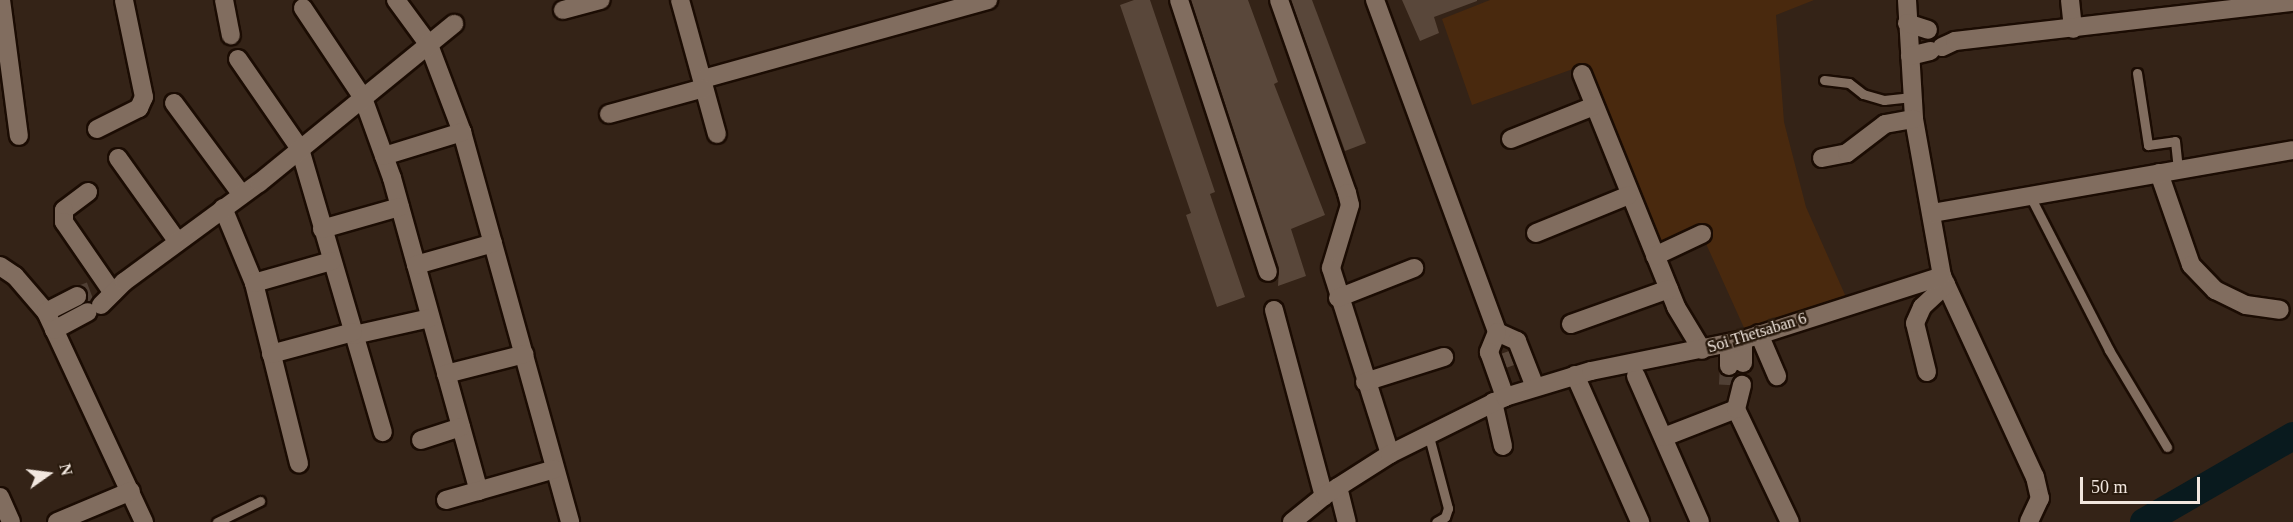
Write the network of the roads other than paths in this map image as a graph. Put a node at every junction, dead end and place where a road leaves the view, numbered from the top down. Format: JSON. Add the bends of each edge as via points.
{"nodes":[{"id":1,"x":1,"y":0,"type":"edge"},
{"id":2,"x":124,"y":0,"type":"edge"},
{"id":3,"x":224,"y":0,"type":"edge"},
{"id":4,"x":396,"y":0,"type":"edge"},
{"id":5,"x":601,"y":0,"type":"edge"},
{"id":6,"x":680,"y":0,"type":"edge"},
{"id":7,"x":988,"y":0,"type":"edge"},
{"id":8,"x":1179,"y":0,"type":"edge"},
{"id":9,"x":1279,"y":0,"type":"edge"},
{"id":10,"x":1375,"y":0,"type":"edge"},
{"id":11,"x":1907,"y":0,"type":"edge"},
{"id":12,"x":2070,"y":0,"type":"edge"},
{"id":13,"x":2293,"y":2,"type":"edge"},
{"id":14,"x":2246,"y":4,"type":"edge"},
{"id":15,"x":303,"y":8,"type":"dead end"},
{"id":16,"x":2160,"y":9,"type":"edge"},
{"id":17,"x":563,"y":10,"type":"dead end"},
{"id":18,"x":1907,"y":23,"type":"junction"},
{"id":19,"x":454,"y":24,"type":"dead end"},
{"id":20,"x":2073,"y":29,"type":"junction"},
{"id":21,"x":3,"y":32,"type":"edge"},
{"id":22,"x":231,"y":35,"type":"dead end"},
{"id":23,"x":1939,"y":41,"type":"junction"},
{"id":24,"x":429,"y":45,"type":"junction"},
{"id":25,"x":1910,"y":56,"type":"junction"},
{"id":26,"x":238,"y":59,"type":"dead end"},
{"id":27,"x":2137,"y":73,"type":"dead end"},
{"id":28,"x":1582,"y":74,"type":"dead end"},
{"id":29,"x":1824,"y":80,"type":"dead end"},
{"id":30,"x":703,"y":83,"type":"junction"},
{"id":31,"x":1912,"y":97,"type":"junction"},
{"id":32,"x":363,"y":98,"type":"junction"},
{"id":33,"x":174,"y":103,"type":"dead end"},
{"id":34,"x":1594,"y":106,"type":"junction"},
{"id":35,"x":609,"y":114,"type":"dead end"},
{"id":36,"x":1914,"y":119,"type":"junction"},
{"id":37,"x":97,"y":129,"type":"dead end"},
{"id":38,"x":462,"y":132,"type":"junction"},
{"id":39,"x":717,"y":134,"type":"dead end"},
{"id":40,"x":19,"y":136,"type":"dead end"},
{"id":41,"x":1510,"y":139,"type":"dead end"},
{"id":42,"x":300,"y":150,"type":"junction"},
{"id":43,"x":2293,"y":150,"type":"edge"},
{"id":44,"x":384,"y":156,"type":"junction"},
{"id":45,"x":118,"y":158,"type":"dead end"},
{"id":46,"x":1822,"y":158,"type":"dead end"},
{"id":47,"x":2178,"y":170,"type":"junction"},
{"id":48,"x":2159,"y":173,"type":"junction"},
{"id":49,"x":88,"y":192,"type":"dead end"},
{"id":50,"x":242,"y":195,"type":"junction"},
{"id":51,"x":1629,"y":195,"type":"junction"},
{"id":52,"x":2030,"y":196,"type":"junction"},
{"id":53,"x":400,"y":207,"type":"junction"},
{"id":54,"x":223,"y":208,"type":"junction"},
{"id":55,"x":1932,"y":213,"type":"junction"},
{"id":56,"x":322,"y":229,"type":"junction"},
{"id":57,"x":1536,"y":233,"type":"dead end"},
{"id":58,"x":1702,"y":234,"type":"dead end"},
{"id":59,"x":178,"y":242,"type":"junction"},
{"id":60,"x":493,"y":243,"type":"junction"},
{"id":61,"x":1655,"y":256,"type":"junction"},
{"id":62,"x":332,"y":261,"type":"junction"},
{"id":63,"x":416,"y":265,"type":"junction"},
{"id":64,"x":0,"y":266,"type":"edge"},
{"id":65,"x":1414,"y":268,"type":"dead end"},
{"id":66,"x":1268,"y":272,"type":"dead end"},
{"id":67,"x":1945,"y":280,"type":"junction"},
{"id":68,"x":254,"y":283,"type":"junction"},
{"id":69,"x":1669,"y":289,"type":"junction"},
{"id":70,"x":100,"y":295,"type":"junction"},
{"id":71,"x":1338,"y":298,"type":"junction"},
{"id":72,"x":1274,"y":310,"type":"dead end"},
{"id":73,"x":2280,"y":310,"type":"dead end"},
{"id":74,"x":46,"y":312,"type":"junction"},
{"id":75,"x":430,"y":318,"type":"junction"},
{"id":76,"x":1571,"y":324,"type":"dead end"},
{"id":77,"x":54,"y":330,"type":"junction"},
{"id":78,"x":1497,"y":332,"type":"junction"},
{"id":79,"x":354,"y":334,"type":"junction"},
{"id":80,"x":1744,"y":339,"type":"junction"},
{"id":81,"x":1702,"y":350,"type":"junction"},
{"id":82,"x":271,"y":354,"type":"junction"},
{"id":83,"x":525,"y":354,"type":"junction"},
{"id":84,"x":1444,"y":357,"type":"dead end"},
{"id":85,"x":1736,"y":364,"type":"tunnel mouth"},
{"id":86,"x":1927,"y":372,"type":"dead end"},
{"id":87,"x":446,"y":374,"type":"junction"},
{"id":88,"x":1575,"y":375,"type":"junction"},
{"id":89,"x":1636,"y":376,"type":"dead end"},
{"id":90,"x":1777,"y":376,"type":"dead end"},
{"id":91,"x":1365,"y":382,"type":"junction"},
{"id":92,"x":1535,"y":387,"type":"junction"},
{"id":93,"x":1499,"y":400,"type":"junction"},
{"id":94,"x":460,"y":427,"type":"junction"},
{"id":95,"x":383,"y":432,"type":"dead end"},
{"id":96,"x":1428,"y":433,"type":"junction"},
{"id":97,"x":1664,"y":436,"type":"junction"},
{"id":98,"x":421,"y":441,"type":"dead end"},
{"id":99,"x":1503,"y":446,"type":"dead end"},
{"id":100,"x":2167,"y":447,"type":"dead end"},
{"id":101,"x":1390,"y":454,"type":"junction"},
{"id":102,"x":299,"y":464,"type":"dead end"},
{"id":103,"x":555,"y":469,"type":"junction"},
{"id":104,"x":131,"y":490,"type":"junction"},
{"id":105,"x":479,"y":491,"type":"junction"},
{"id":106,"x":1331,"y":492,"type":"junction"},
{"id":107,"x":0,"y":497,"type":"edge"},
{"id":108,"x":446,"y":500,"type":"dead end"},
{"id":109,"x":260,"y":501,"type":"dead end"},
{"id":110,"x":11,"y":522,"type":"edge"},
{"id":111,"x":57,"y":522,"type":"edge"},
{"id":112,"x":144,"y":522,"type":"edge"},
{"id":113,"x":217,"y":522,"type":"edge"},
{"id":114,"x":570,"y":522,"type":"edge"},
{"id":115,"x":1292,"y":522,"type":"edge"},
{"id":116,"x":1347,"y":522,"type":"edge"},
{"id":117,"x":1436,"y":522,"type":"edge"},
{"id":118,"x":1641,"y":522,"type":"edge"},
{"id":119,"x":1700,"y":522,"type":"edge"},
{"id":120,"x":1790,"y":522,"type":"edge"},
{"id":121,"x":2029,"y":522,"type":"edge"}],
"edges":[{"from":1,"to":21,"type":"street"},
{"from":2,"to":37,"type":"street","via":[[144,97],[139,108]]},
{"from":3,"to":22,"type":"street"},
{"from":4,"to":24,"type":"street"},
{"from":5,"to":17,"type":"street"},
{"from":6,"to":30,"type":"street"},
{"from":7,"to":30,"type":"street"},
{"from":8,"to":66,"type":"street"},
{"from":9,"to":71,"type":"street","via":[[1350,205],[1331,268]]},
{"from":10,"to":78,"type":"street"},
{"from":11,"to":18,"type":"street"},
{"from":12,"to":20,"type":"street"},
{"from":13,"to":14,"type":"street"},
{"from":14,"to":16,"type":"street"},
{"from":15,"to":32,"type":"street"},
{"from":16,"to":20,"type":"street"},
{"from":18,"to":23,"type":"street"},
{"from":18,"to":25,"type":"street"},
{"from":19,"to":24,"type":"street"},
{"from":20,"to":23,"type":"street"},
{"from":21,"to":40,"type":"street"},
{"from":23,"to":25,"type":"street"},
{"from":24,"to":32,"type":"street"},
{"from":24,"to":38,"type":"street"},
{"from":25,"to":31,"type":"street"},
{"from":26,"to":42,"type":"street"},
{"from":27,"to":47,"type":"lane","via":[[2148,146],[2175,141]]},
{"from":28,"to":34,"type":"street"},
{"from":29,"to":31,"type":"lane","via":[[1848,83],[1863,94],[1884,100]]},
{"from":30,"to":35,"type":"street"},
{"from":30,"to":39,"type":"street"},
{"from":31,"to":36,"type":"street"},
{"from":32,"to":42,"type":"street"},
{"from":32,"to":44,"type":"street"},
{"from":33,"to":50,"type":"street"},
{"from":34,"to":41,"type":"street"},
{"from":34,"to":51,"type":"street"},
{"from":36,"to":46,"type":"street","via":[[1885,124],[1847,153]]},
{"from":36,"to":55,"type":"street"},
{"from":38,"to":44,"type":"street"},
{"from":38,"to":60,"type":"street"},
{"from":42,"to":50,"type":"street"},
{"from":42,"to":56,"type":"street"},
{"from":43,"to":47,"type":"street"},
{"from":44,"to":53,"type":"street"},
{"from":45,"to":59,"type":"street"},
{"from":47,"to":48,"type":"street"},
{"from":48,"to":52,"type":"street"},
{"from":48,"to":73,"type":"street","via":[[2191,266],[2215,290],[2246,305]]},
{"from":49,"to":70,"type":"street","via":[[64,210],[64,222]]},
{"from":50,"to":54,"type":"street"},
{"from":51,"to":57,"type":"street"},
{"from":51,"to":61,"type":"street"},
{"from":52,"to":55,"type":"street"},
{"from":52,"to":100,"type":"lane","via":[[2109,350]]},
{"from":53,"to":56,"type":"street"},
{"from":53,"to":63,"type":"street"},
{"from":54,"to":59,"type":"street"},
{"from":54,"to":68,"type":"street"},
{"from":55,"to":67,"type":"street"},
{"from":56,"to":62,"type":"street"},
{"from":58,"to":61,"type":"street"},
{"from":59,"to":70,"type":"street"},
{"from":60,"to":63,"type":"street"},
{"from":60,"to":83,"type":"street"},
{"from":61,"to":69,"type":"street"},
{"from":62,"to":68,"type":"street"},
{"from":62,"to":79,"type":"street"},
{"from":63,"to":75,"type":"street"},
{"from":64,"to":74,"type":"street","via":[[15,276]]},
{"from":65,"to":71,"type":"street"},
{"from":67,"to":80,"type":"street","name":"Soi Thetsaban 6"},
{"from":67,"to":86,"type":"street","via":[[1915,323]]},
{"from":67,"to":121,"type":"street","via":[[2035,477],[2040,498]]},
{"from":68,"to":82,"type":"street"},
{"from":69,"to":76,"type":"street"},
{"from":69,"to":81,"type":"street"},
{"from":70,"to":74,"type":"street"},
{"from":70,"to":77,"type":"street"},
{"from":71,"to":91,"type":"street"},
{"from":72,"to":106,"type":"street"},
{"from":74,"to":77,"type":"street"},
{"from":75,"to":79,"type":"street"},
{"from":75,"to":87,"type":"street"},
{"from":77,"to":104,"type":"street"},
{"from":78,"to":92,"type":"street","via":[[1517,341]]},
{"from":78,"to":93,"type":"street","via":[[1489,352]]},
{"from":79,"to":82,"type":"street"},
{"from":79,"to":95,"type":"street"},
{"from":80,"to":81,"type":"street","name":"Soi Thetsaban 6"},
{"from":80,"to":85,"type":"street"},
{"from":80,"to":90,"type":"street"},
{"from":81,"to":88,"type":"street","name":"Soi Thetsaban 6"},
{"from":82,"to":102,"type":"street"},
{"from":83,"to":87,"type":"street"},
{"from":83,"to":103,"type":"street"},
{"from":84,"to":91,"type":"street"},
{"from":87,"to":94,"type":"street"},
{"from":88,"to":92,"type":"street","name":"Soi Thetsaban 6"},
{"from":88,"to":118,"type":"street"},
{"from":89,"to":97,"type":"street"},
{"from":91,"to":101,"type":"street"},
{"from":92,"to":93,"type":"street","name":"Soi Thetsaban 6"},
{"from":93,"to":96,"type":"street","name":"Soi Thetsaban 6"},
{"from":93,"to":99,"type":"street"},
{"from":94,"to":98,"type":"street"},
{"from":94,"to":105,"type":"street"},
{"from":96,"to":101,"type":"street","name":"Soi Thetsaban 6"},
{"from":96,"to":117,"type":"lane","via":[[1448,508],[1445,517]]},
{"from":97,"to":119,"type":"street"},
{"from":97,"to":120,"type":"street","via":[[1736,395]]},
{"from":101,"to":106,"type":"street","name":"Soi Thetsaban 6"},
{"from":103,"to":105,"type":"street"},
{"from":103,"to":114,"type":"street"},
{"from":104,"to":111,"type":"street"},
{"from":104,"to":112,"type":"street"},
{"from":105,"to":108,"type":"street"},
{"from":106,"to":115,"type":"street","name":"Soi Thetsaban 6"},
{"from":106,"to":116,"type":"street"},
{"from":107,"to":110,"type":"street"},
{"from":109,"to":113,"type":"lane"}]}
